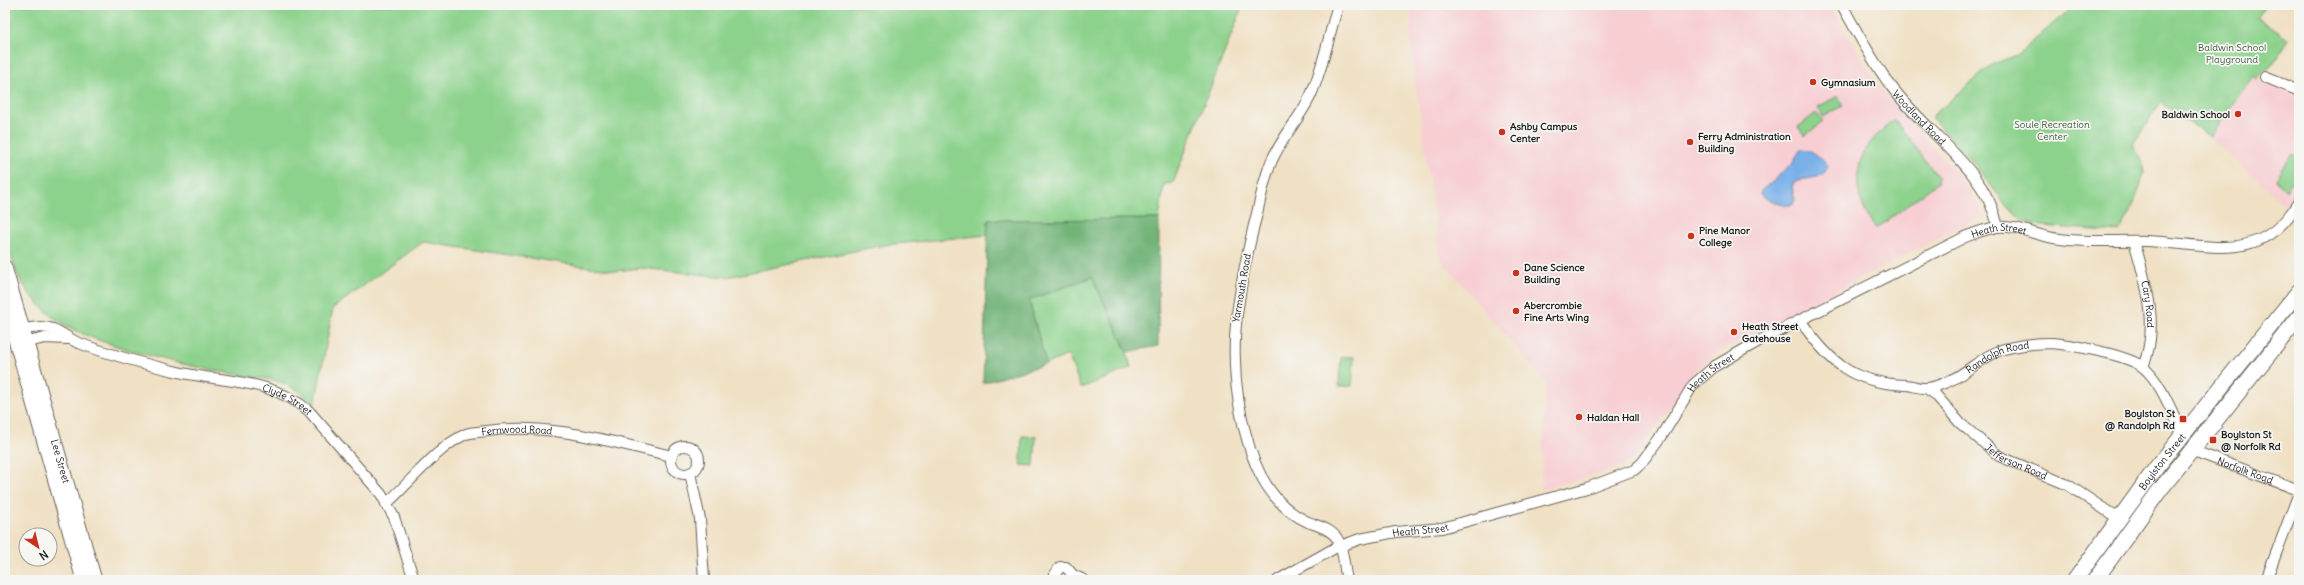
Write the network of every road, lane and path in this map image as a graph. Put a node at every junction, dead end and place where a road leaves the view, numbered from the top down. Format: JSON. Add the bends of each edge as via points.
{"nodes":[{"id":1,"x":1338,"y":5,"type":"edge"},
{"id":2,"x":1842,"y":5,"type":"edge"},
{"id":3,"x":2265,"y":77,"type":"dead end"},
{"id":4,"x":2299,"y":91,"type":"edge"},
{"id":5,"x":2299,"y":201,"type":"edge"},
{"id":6,"x":2296,"y":214,"type":"edge"},
{"id":7,"x":1998,"y":227,"type":"junction"},
{"id":8,"x":2134,"y":241,"type":"junction"},
{"id":9,"x":5,"y":267,"type":"edge"},
{"id":10,"x":2299,"y":291,"type":"edge"},
{"id":11,"x":5,"y":304,"type":"edge"},
{"id":12,"x":2299,"y":317,"type":"edge"},
{"id":13,"x":1800,"y":320,"type":"junction"},
{"id":14,"x":18,"y":331,"type":"junction"},
{"id":15,"x":68,"y":339,"type":"junction"},
{"id":16,"x":21,"y":344,"type":"junction"},
{"id":17,"x":2143,"y":367,"type":"junction"},
{"id":18,"x":1926,"y":388,"type":"junction"},
{"id":19,"x":2183,"y":435,"type":"junction"},
{"id":20,"x":2191,"y":450,"type":"junction"},
{"id":21,"x":672,"y":456,"type":"junction"},
{"id":22,"x":690,"y":473,"type":"junction"},
{"id":23,"x":2299,"y":492,"type":"edge"},
{"id":24,"x":386,"y":504,"type":"junction"},
{"id":25,"x":2119,"y":519,"type":"junction"},
{"id":26,"x":1340,"y":546,"type":"junction"},
{"id":27,"x":1072,"y":578,"type":"edge"},
{"id":28,"x":83,"y":580,"type":"edge"},
{"id":29,"x":94,"y":580,"type":"edge"},
{"id":30,"x":414,"y":580,"type":"edge"},
{"id":31,"x":704,"y":580,"type":"edge"},
{"id":32,"x":1054,"y":580,"type":"edge"},
{"id":33,"x":1084,"y":580,"type":"edge"},
{"id":34,"x":1278,"y":580,"type":"edge"},
{"id":35,"x":1347,"y":580,"type":"edge"},
{"id":36,"x":2075,"y":580,"type":"edge"},
{"id":37,"x":2095,"y":580,"type":"edge"},
{"id":38,"x":2266,"y":580,"type":"edge"}],
"edges":[{"from":1,"to":26,"type":"street","name":"Yarmouth Road","via":[[1310,98],[1278,148],[1265,180],[1242,276],[1234,326],[1234,358],[1242,420],[1250,450],[1262,479],[1289,510],[1325,528],[1337,538]]},
{"from":2,"to":7,"type":"street","name":"Woodland Road","via":[[1891,86],[1955,156],[1982,190],[1992,205]]},
{"from":3,"to":4,"type":"street"},
{"from":5,"to":6,"type":"street","name":"Heath Street"},
{"from":6,"to":8,"type":"street","name":"Heath Street","via":[[2259,241],[2240,247],[2220,248]]},
{"from":7,"to":8,"type":"street","name":"Heath Street","via":[[2060,239]]},
{"from":7,"to":13,"type":"street","name":"Heath Street","via":[[1952,242]]},
{"from":8,"to":17,"type":"street","name":"Cary Road","via":[[2150,304],[2152,323],[2150,348]]},
{"from":9,"to":14,"type":"main road"},
{"from":10,"to":19,"type":"highway","name":"Boylston Street"},
{"from":11,"to":14,"type":"main road"},
{"from":12,"to":20,"type":"highway","name":"Boylston Street"},
{"from":13,"to":18,"type":"street","name":"Randolph Road","via":[[1829,356],[1846,370],[1865,379]]},
{"from":13,"to":26,"type":"street","name":"Heath Street","via":[[1731,355],[1699,379],[1662,436],[1634,470],[1587,488],[1448,526],[1396,532]]},
{"from":14,"to":15,"type":"street","name":"Clyde Street","via":[[52,328]]},
{"from":14,"to":16,"type":"main road"},
{"from":15,"to":16,"type":"street","name":"Clyde Street","via":[[45,338]]},
{"from":15,"to":24,"type":"street","name":"Clyde Street","via":[[178,372],[272,389],[297,401],[309,411],[381,494]]},
{"from":16,"to":28,"type":"main road","name":"Lee Street"},
{"from":16,"to":29,"type":"main road","name":"Lee Street"},
{"from":17,"to":18,"type":"street","name":"Randolph Road","via":[[2120,357],[2052,343],[2003,349],[1948,381]]},
{"from":17,"to":19,"type":"street","name":"Randolph Road","via":[[2158,387]]},
{"from":18,"to":25,"type":"street","name":"Jefferson Road","via":[[1935,394],[1960,423],[1999,456],[2068,485]]},
{"from":19,"to":25,"type":"highway","name":"Boylston Street"},
{"from":20,"to":23,"type":"street","name":"Norfolk Road"},
{"from":20,"to":37,"type":"highway","name":"Boylston Street"},
{"from":21,"to":22,"type":"street","via":[[674,468],[681,473]]},
{"from":21,"to":22,"type":"street","via":[[681,446],[694,448],[700,460],[697,468]]},
{"from":21,"to":24,"type":"street","name":"Fernwood Road","via":[[535,429],[509,428],[467,434],[450,444]]},
{"from":22,"to":31,"type":"street","via":[[700,519]]},
{"from":23,"to":38,"type":"street"},
{"from":24,"to":30,"type":"street","name":"Clyde Street","via":[[394,517]]},
{"from":25,"to":36,"type":"highway","name":"Boylston Street"},
{"from":26,"to":34,"type":"street","name":"Heath Street"},
{"from":26,"to":35,"type":"street"},
{"from":27,"to":32,"type":"street","via":[[1066,567],[1060,567]]},
{"from":27,"to":33,"type":"street"}]}
